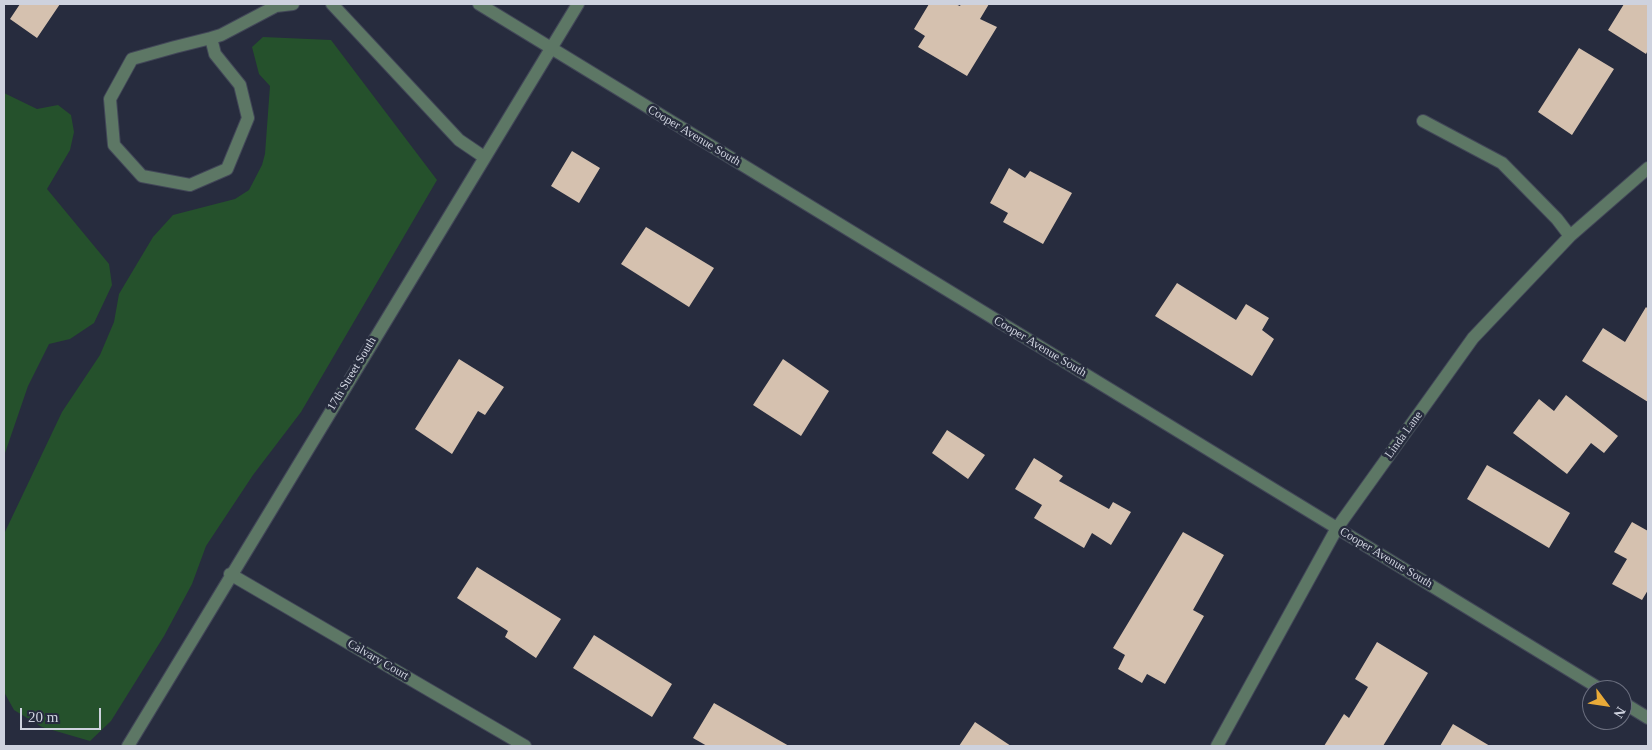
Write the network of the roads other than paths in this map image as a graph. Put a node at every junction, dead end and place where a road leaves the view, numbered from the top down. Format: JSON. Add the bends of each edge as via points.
{"nodes":[{"id":1,"x":293,"y":4,"type":"edge"},
{"id":2,"x":332,"y":4,"type":"edge"},
{"id":3,"x":479,"y":4,"type":"edge"},
{"id":4,"x":578,"y":4,"type":"edge"},
{"id":5,"x":211,"y":38,"type":"junction"},
{"id":6,"x":550,"y":48,"type":"junction"},
{"id":7,"x":1422,"y":121,"type":"dead end"},
{"id":8,"x":484,"y":157,"type":"junction"},
{"id":9,"x":1648,"y":168,"type":"edge"},
{"id":10,"x":1570,"y":236,"type":"junction"},
{"id":11,"x":1337,"y":528,"type":"junction"},
{"id":12,"x":230,"y":574,"type":"junction"},
{"id":13,"x":1586,"y":680,"type":"edge"},
{"id":14,"x":1632,"y":708,"type":"edge"},
{"id":15,"x":1648,"y":718,"type":"edge"},
{"id":16,"x":128,"y":746,"type":"edge"},
{"id":17,"x":525,"y":746,"type":"edge"},
{"id":18,"x":1217,"y":746,"type":"edge"}],
"edges":[{"from":1,"to":5,"type":"street","via":[[276,6]]},
{"from":2,"to":8,"type":"street","via":[[459,140]]},
{"from":3,"to":6,"type":"street","name":"Cooper Avenue South"},
{"from":4,"to":6,"type":"street","name":"17th Street South"},
{"from":5,"to":5,"type":"street","via":[[132,59],[110,99],[114,145],[142,176],[190,185],[227,169],[248,118],[240,85],[215,54]]},
{"from":6,"to":8,"type":"street","name":"17th Street South"},
{"from":6,"to":11,"type":"street","name":"Cooper Avenue South"},
{"from":7,"to":10,"type":"street","via":[[1502,163],[1557,218]]},
{"from":8,"to":12,"type":"street","name":"17th Street South"},
{"from":9,"to":10,"type":"street","name":"Linda Lane"},
{"from":10,"to":11,"type":"street","name":"Linda Lane","via":[[1473,338]]},
{"from":11,"to":13,"type":"street","name":"Cooper Avenue South"},
{"from":11,"to":18,"type":"street","name":"Linda Lane"},
{"from":12,"to":16,"type":"street","name":"17th Street South"},
{"from":12,"to":17,"type":"street","name":"Calvary Court"},
{"from":14,"to":15,"type":"street"}]}
